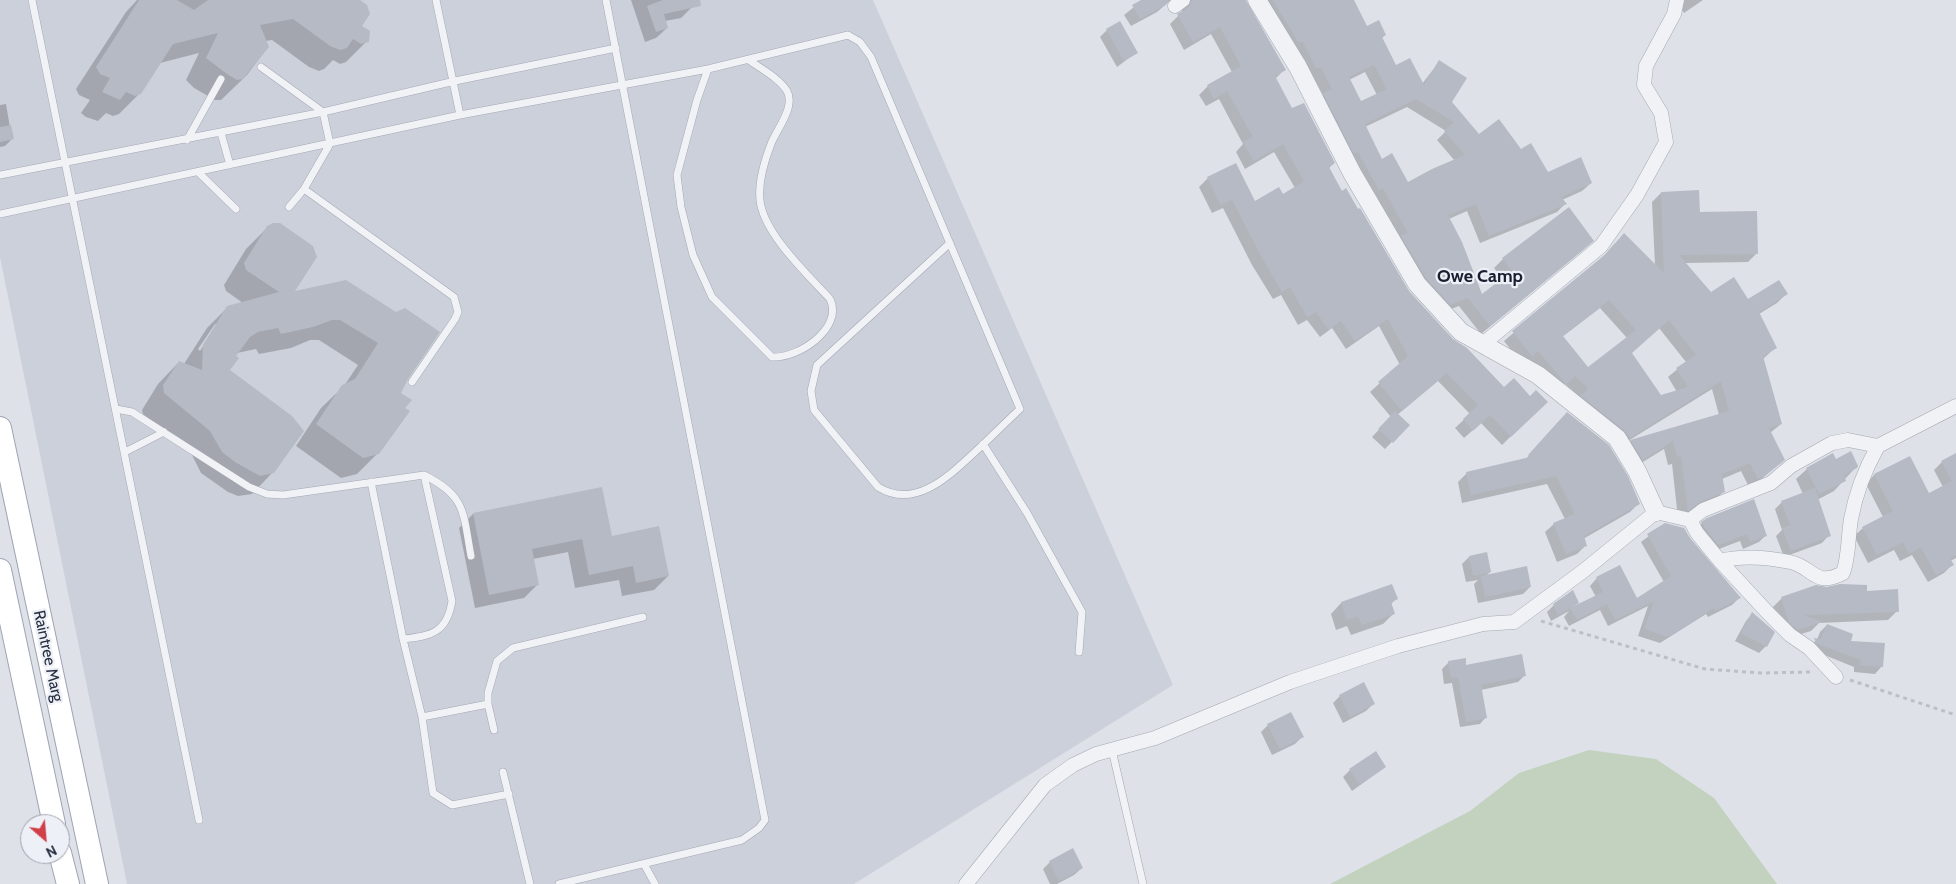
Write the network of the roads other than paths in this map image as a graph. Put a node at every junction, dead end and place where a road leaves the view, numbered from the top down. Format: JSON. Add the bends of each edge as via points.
{"nodes":[{"id":1,"x":32,"y":0,"type":"edge"},
{"id":2,"x":436,"y":0,"type":"edge"},
{"id":3,"x":606,"y":0,"type":"edge"},
{"id":4,"x":1257,"y":0,"type":"edge"},
{"id":5,"x":1677,"y":0,"type":"edge"},
{"id":6,"x":616,"y":48,"type":"junction"},
{"id":7,"x":749,"y":60,"type":"junction"},
{"id":8,"x":261,"y":67,"type":"dead end"},
{"id":9,"x":708,"y":69,"type":"junction"},
{"id":10,"x":220,"y":79,"type":"dead end"},
{"id":11,"x":455,"y":81,"type":"junction"},
{"id":12,"x":623,"y":85,"type":"junction"},
{"id":13,"x":323,"y":112,"type":"junction"},
{"id":14,"x":460,"y":115,"type":"junction"},
{"id":15,"x":221,"y":133,"type":"junction"},
{"id":16,"x":187,"y":140,"type":"junction"},
{"id":17,"x":330,"y":144,"type":"junction"},
{"id":18,"x":65,"y":161,"type":"junction"},
{"id":19,"x":230,"y":166,"type":"junction"},
{"id":20,"x":198,"y":172,"type":"junction"},
{"id":21,"x":0,"y":175,"type":"edge"},
{"id":22,"x":304,"y":189,"type":"junction"},
{"id":23,"x":73,"y":200,"type":"junction"},
{"id":24,"x":290,"y":207,"type":"dead end"},
{"id":25,"x":236,"y":209,"type":"dead end"},
{"id":26,"x":0,"y":214,"type":"edge"},
{"id":27,"x":950,"y":243,"type":"junction"},
{"id":28,"x":1483,"y":344,"type":"junction"},
{"id":29,"x":412,"y":382,"type":"dead end"},
{"id":30,"x":1956,"y":406,"type":"edge"},
{"id":31,"x":116,"y":409,"type":"junction"},
{"id":32,"x":0,"y":428,"type":"edge"},
{"id":33,"x":164,"y":432,"type":"junction"},
{"id":34,"x":983,"y":444,"type":"junction"},
{"id":35,"x":1873,"y":444,"type":"junction"},
{"id":36,"x":125,"y":452,"type":"junction"},
{"id":37,"x":424,"y":475,"type":"junction"},
{"id":38,"x":371,"y":482,"type":"junction"},
{"id":39,"x":1656,"y":512,"type":"junction"},
{"id":40,"x":1690,"y":520,"type":"junction"},
{"id":41,"x":471,"y":556,"type":"dead end"},
{"id":42,"x":1720,"y":560,"type":"junction"},
{"id":43,"x":0,"y":570,"type":"edge"},
{"id":44,"x":643,"y":617,"type":"dead end"},
{"id":45,"x":402,"y":639,"type":"junction"},
{"id":46,"x":1079,"y":652,"type":"dead end"},
{"id":47,"x":1836,"y":677,"type":"road end"},
{"id":48,"x":488,"y":704,"type":"junction"},
{"id":49,"x":422,"y":717,"type":"junction"},
{"id":50,"x":494,"y":730,"type":"dead end"},
{"id":51,"x":1112,"y":750,"type":"junction"},
{"id":52,"x":503,"y":772,"type":"dead end"},
{"id":53,"x":509,"y":794,"type":"junction"},
{"id":54,"x":52,"y":814,"type":"edge"},
{"id":55,"x":199,"y":820,"type":"dead end"},
{"id":56,"x":63,"y":864,"type":"edge"},
{"id":57,"x":644,"y":864,"type":"junction"},
{"id":58,"x":68,"y":884,"type":"edge"},
{"id":59,"x":97,"y":884,"type":"edge"},
{"id":60,"x":530,"y":884,"type":"edge"},
{"id":61,"x":559,"y":884,"type":"edge"},
{"id":62,"x":655,"y":884,"type":"edge"},
{"id":63,"x":966,"y":884,"type":"edge"},
{"id":64,"x":1143,"y":884,"type":"edge"}],
"edges":[{"from":1,"to":18,"type":"lane"},
{"from":2,"to":11,"type":"lane"},
{"from":3,"to":6,"type":"lane"},
{"from":4,"to":28,"type":"street","via":[[1298,67],[1352,173],[1417,284],[1461,332]]},
{"from":5,"to":28,"type":"street","via":[[1674,14],[1646,66],[1644,85],[1661,113],[1666,142],[1637,195],[1601,246]]},
{"from":6,"to":11,"type":"lane"},
{"from":6,"to":12,"type":"lane"},
{"from":7,"to":9,"type":"lane"},
{"from":7,"to":9,"type":"lane","via":[[782,85],[790,99],[761,173],[760,202],[780,244],[830,299],[834,308],[832,318],[821,334],[786,357],[772,357],[712,297],[693,255],[677,175]]},
{"from":7,"to":27,"type":"lane","via":[[848,36],[860,42],[870,57]]},
{"from":8,"to":13,"type":"lane"},
{"from":9,"to":12,"type":"lane"},
{"from":10,"to":16,"type":"lane"},
{"from":11,"to":13,"type":"lane"},
{"from":11,"to":14,"type":"lane"},
{"from":12,"to":14,"type":"lane"},
{"from":12,"to":57,"type":"lane","via":[[765,820],[742,840]]},
{"from":13,"to":15,"type":"lane"},
{"from":13,"to":17,"type":"lane"},
{"from":14,"to":17,"type":"lane"},
{"from":15,"to":16,"type":"lane"},
{"from":15,"to":19,"type":"lane"},
{"from":16,"to":18,"type":"lane"},
{"from":17,"to":19,"type":"lane"},
{"from":17,"to":22,"type":"lane"},
{"from":18,"to":21,"type":"lane"},
{"from":18,"to":23,"type":"lane"},
{"from":19,"to":20,"type":"lane"},
{"from":20,"to":23,"type":"lane"},
{"from":20,"to":25,"type":"lane"},
{"from":22,"to":24,"type":"lane"},
{"from":22,"to":29,"type":"lane","via":[[454,297],[458,312],[455,319]]},
{"from":23,"to":26,"type":"lane"},
{"from":23,"to":31,"type":"lane"},
{"from":27,"to":34,"type":"lane","via":[[1020,409]]},
{"from":27,"to":34,"type":"lane","via":[[817,365],[811,391],[814,410],[878,487],[887,493],[912,495],[931,488],[947,478]]},
{"from":28,"to":39,"type":"street","via":[[1538,374],[1617,438]]},
{"from":30,"to":35,"type":"street"},
{"from":31,"to":33,"type":"lane","via":[[132,412]]},
{"from":31,"to":36,"type":"lane"},
{"from":32,"to":59,"type":"main road","name":"Raintree Marg"},
{"from":33,"to":36,"type":"lane"},
{"from":33,"to":38,"type":"lane","via":[[248,487],[267,494],[283,495]]},
{"from":34,"to":46,"type":"lane","via":[[1027,513],[1082,612]]},
{"from":35,"to":40,"type":"street","via":[[1848,440],[1832,443],[1791,466],[1771,483],[1703,510]]},
{"from":35,"to":42,"type":"street","via":[[1862,474],[1843,573],[1821,578],[1813,576],[1800,564],[1752,556]]},
{"from":36,"to":55,"type":"lane"},
{"from":37,"to":38,"type":"lane"},
{"from":37,"to":41,"type":"lane","via":[[440,483],[461,503]]},
{"from":37,"to":45,"type":"lane","via":[[452,601],[444,625],[434,633]]},
{"from":38,"to":45,"type":"lane"},
{"from":39,"to":40,"type":"street"},
{"from":39,"to":51,"type":"street","via":[[1514,622],[1483,624],[1398,646],[1290,682],[1155,738]]},
{"from":40,"to":42,"type":"street"},
{"from":42,"to":47,"type":"street","via":[[1790,635],[1809,648]]},
{"from":43,"to":54,"type":"main road","name":"Raintree Marg"},
{"from":44,"to":48,"type":"lane","via":[[513,648],[497,661]]},
{"from":45,"to":49,"type":"lane"},
{"from":48,"to":49,"type":"lane"},
{"from":48,"to":50,"type":"lane"},
{"from":49,"to":53,"type":"lane","via":[[433,793],[452,806]]},
{"from":51,"to":63,"type":"street","via":[[1073,765],[1045,785]]},
{"from":51,"to":64,"type":"lane"},
{"from":52,"to":53,"type":"lane"},
{"from":53,"to":60,"type":"lane"},
{"from":56,"to":58,"type":"main road"},
{"from":57,"to":61,"type":"lane"},
{"from":57,"to":62,"type":"lane"}]}
